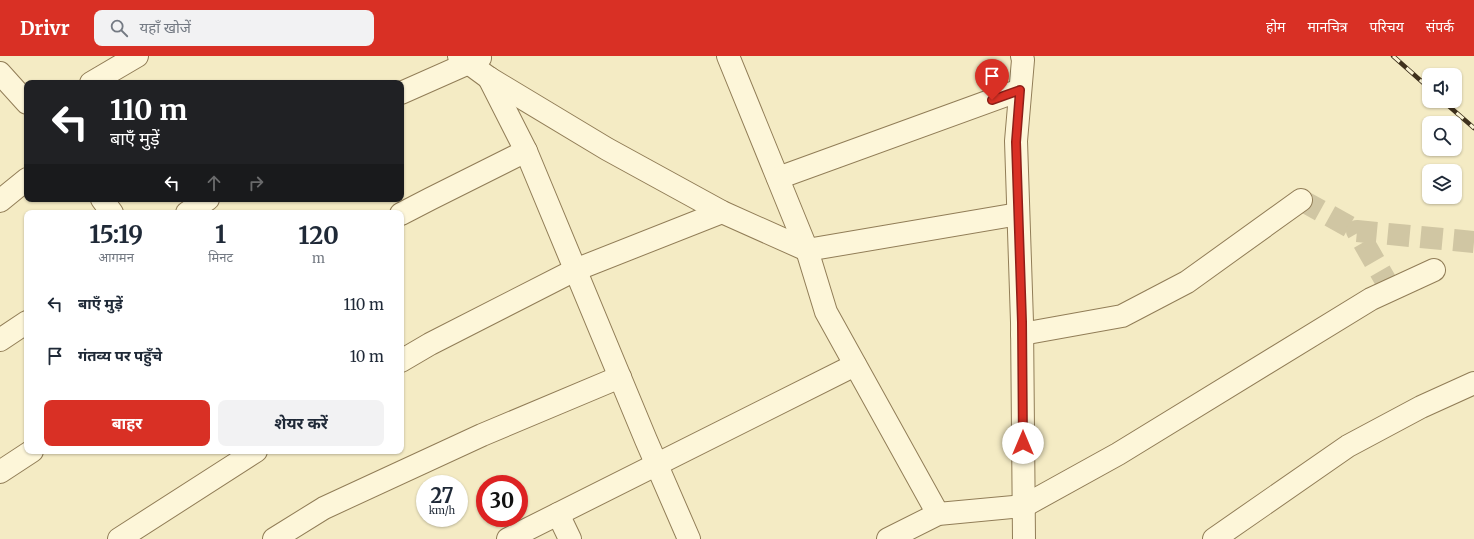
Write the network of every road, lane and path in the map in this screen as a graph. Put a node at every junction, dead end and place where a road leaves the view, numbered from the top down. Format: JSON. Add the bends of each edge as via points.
{"nodes":[{"id":1,"x":137,"y":56,"type":"edge"},
{"id":2,"x":728,"y":56,"type":"edge"},
{"id":3,"x":1022,"y":56,"type":"edge"},
{"id":4,"x":471,"y":58,"type":"edge"},
{"id":5,"x":0,"y":73,"type":"edge"},
{"id":6,"x":489,"y":78,"type":"junction"},
{"id":7,"x":97,"y":80,"type":"edge"},
{"id":8,"x":1020,"y":90,"type":"junction"},
{"id":9,"x":404,"y":92,"type":"edge"},
{"id":10,"x":24,"y":100,"type":"edge"},
{"id":11,"x":526,"y":151,"type":"junction"},
{"id":12,"x":778,"y":178,"type":"junction"},
{"id":13,"x":24,"y":181,"type":"edge"},
{"id":14,"x":1301,"y":200,"type":"dead end"},
{"id":15,"x":0,"y":201,"type":"edge"},
{"id":16,"x":204,"y":202,"type":"edge"},
{"id":17,"x":192,"y":210,"type":"edge"},
{"id":18,"x":404,"y":212,"type":"edge"},
{"id":19,"x":722,"y":212,"type":"junction"},
{"id":20,"x":1018,"y":214,"type":"junction"},
{"id":21,"x":807,"y":250,"type":"junction"},
{"id":22,"x":575,"y":270,"type":"junction"},
{"id":23,"x":1434,"y":270,"type":"dead end"},
{"id":24,"x":24,"y":324,"type":"edge"},
{"id":25,"x":1022,"y":334,"type":"junction"},
{"id":26,"x":0,"y":340,"type":"edge"},
{"id":27,"x":404,"y":360,"type":"edge"},
{"id":28,"x":855,"y":364,"type":"junction"},
{"id":29,"x":620,"y":377,"type":"junction"},
{"id":30,"x":1474,"y":383,"type":"edge"},
{"id":31,"x":27,"y":454,"type":"edge"},
{"id":32,"x":251,"y":454,"type":"edge"},
{"id":33,"x":657,"y":465,"type":"junction"},
{"id":34,"x":0,"y":472,"type":"edge"},
{"id":35,"x":1024,"y":506,"type":"junction"},
{"id":36,"x":558,"y":514,"type":"junction"},
{"id":37,"x":938,"y":514,"type":"junction"},
{"id":38,"x":119,"y":539,"type":"edge"},
{"id":39,"x":274,"y":539,"type":"edge"},
{"id":40,"x":508,"y":539,"type":"edge"},
{"id":41,"x":570,"y":539,"type":"edge"},
{"id":42,"x":689,"y":539,"type":"edge"},
{"id":43,"x":888,"y":539,"type":"edge"},
{"id":44,"x":1024,"y":539,"type":"edge"},
{"id":45,"x":1214,"y":539,"type":"edge"}],
"edges":[{"from":1,"to":7,"type":"street"},
{"from":2,"to":12,"type":"street"},
{"from":3,"to":8,"type":"street"},
{"from":4,"to":6,"type":"street"},
{"from":4,"to":9,"type":"street"},
{"from":5,"to":10,"type":"street"},
{"from":6,"to":11,"type":"street"},
{"from":6,"to":19,"type":"street","via":[[607,149]]},
{"from":8,"to":12,"type":"street"},
{"from":8,"to":20,"type":"street","via":[[1016,142]]},
{"from":11,"to":18,"type":"street"},
{"from":11,"to":22,"type":"street"},
{"from":12,"to":21,"type":"street"},
{"from":13,"to":15,"type":"street"},
{"from":14,"to":25,"type":"street","via":[[1187,282],[1122,316]]},
{"from":16,"to":17,"type":"street"},
{"from":19,"to":21,"type":"street"},
{"from":19,"to":22,"type":"street"},
{"from":20,"to":21,"type":"street"},
{"from":20,"to":25,"type":"street"},
{"from":21,"to":28,"type":"street","via":[[826,312]]},
{"from":22,"to":27,"type":"street","via":[[430,344]]},
{"from":22,"to":29,"type":"street"},
{"from":23,"to":35,"type":"street","via":[[1370,299],[1118,454]]},
{"from":24,"to":26,"type":"street"},
{"from":25,"to":35,"type":"street"},
{"from":28,"to":33,"type":"street"},
{"from":28,"to":37,"type":"street"},
{"from":29,"to":33,"type":"street"},
{"from":29,"to":39,"type":"street","via":[[482,435],[324,508]]},
{"from":30,"to":45,"type":"street","via":[[1421,407],[1348,446]]},
{"from":31,"to":34,"type":"street"},
{"from":32,"to":38,"type":"street"},
{"from":33,"to":36,"type":"street"},
{"from":33,"to":42,"type":"street"},
{"from":35,"to":37,"type":"street"},
{"from":35,"to":44,"type":"street"},
{"from":36,"to":40,"type":"street"},
{"from":36,"to":41,"type":"street"},
{"from":37,"to":43,"type":"street"}]}
